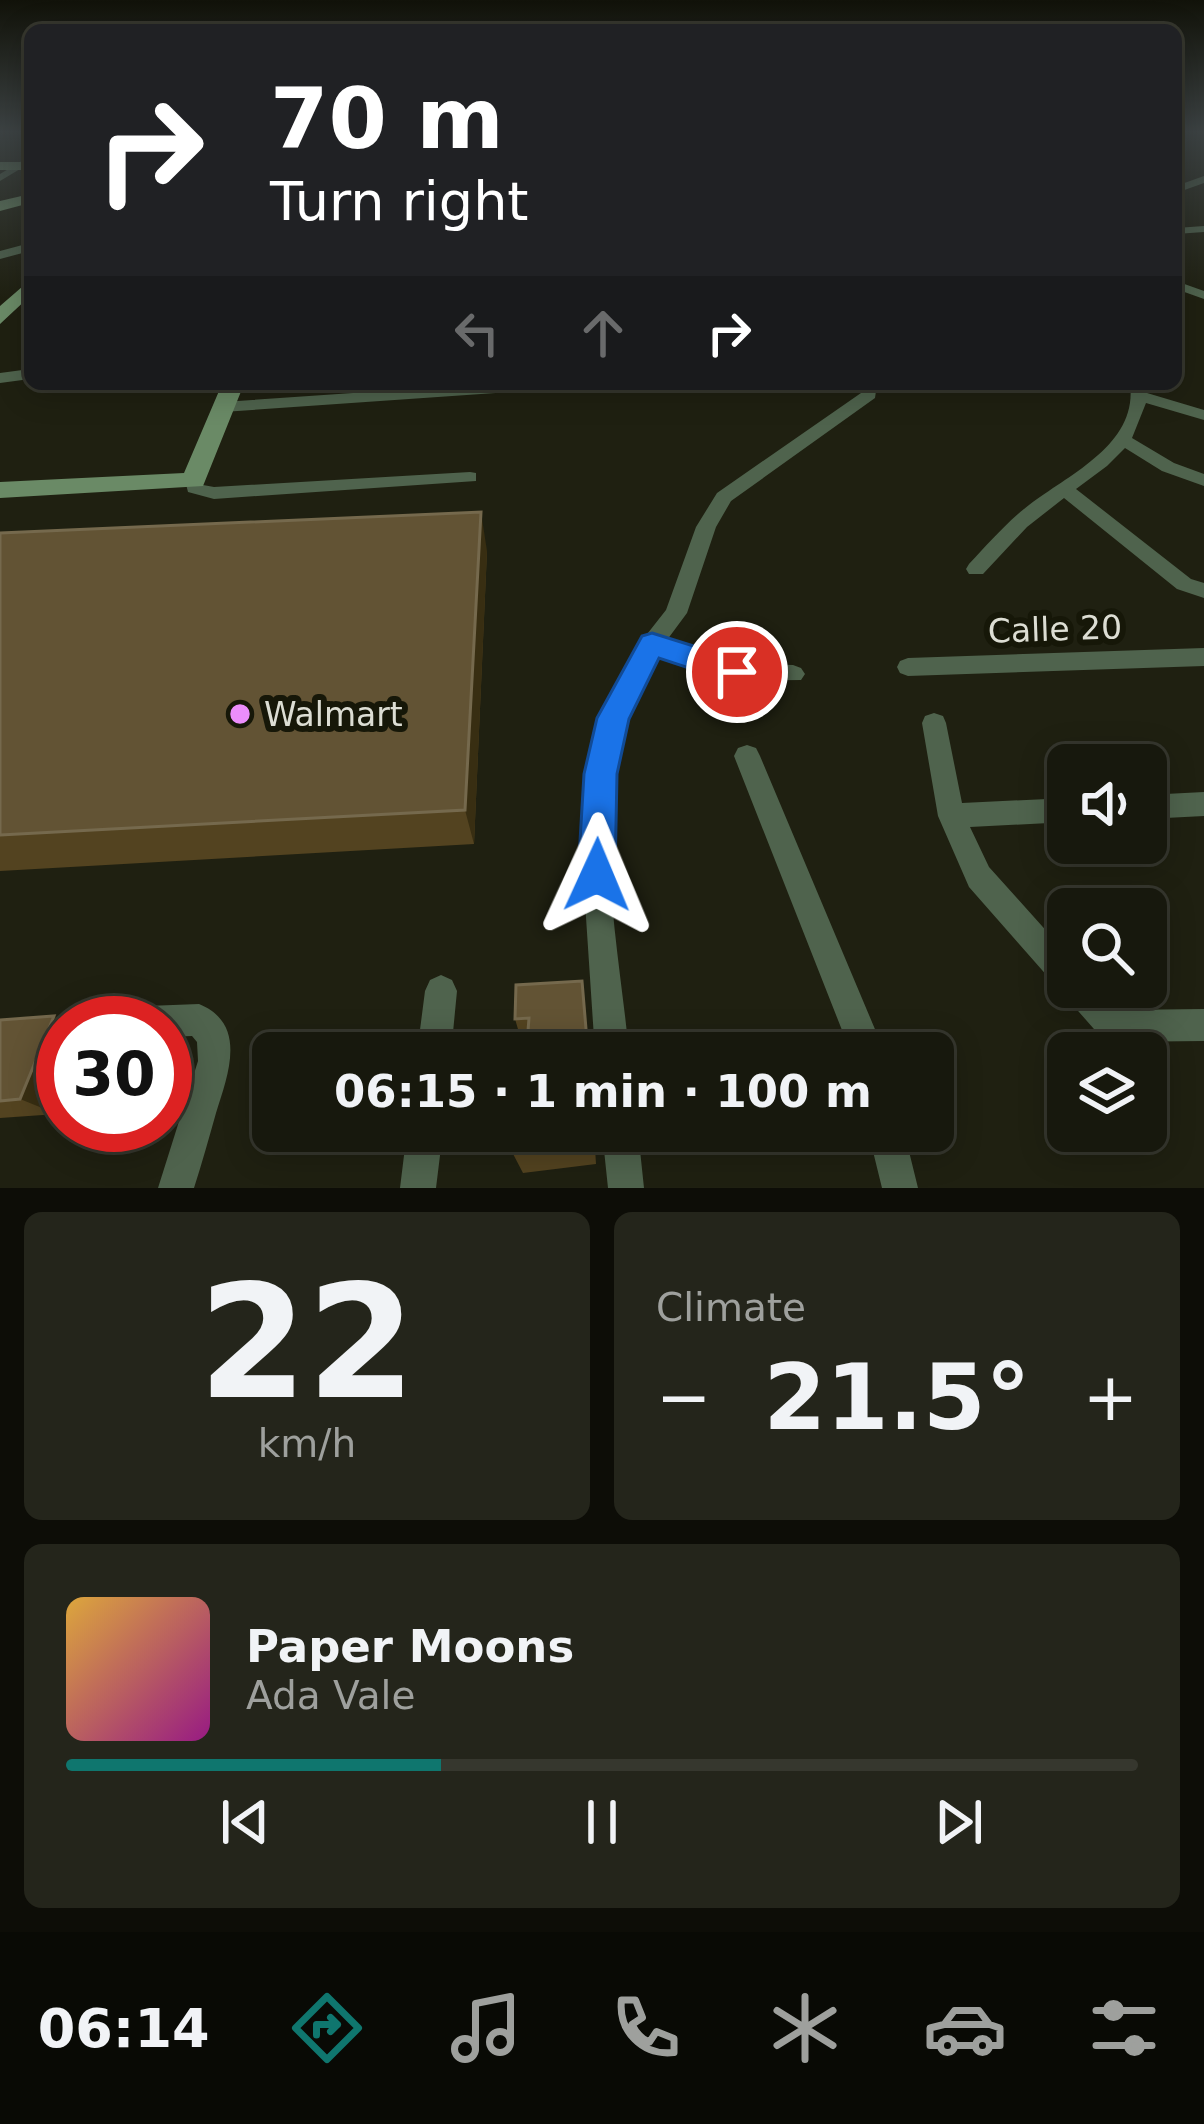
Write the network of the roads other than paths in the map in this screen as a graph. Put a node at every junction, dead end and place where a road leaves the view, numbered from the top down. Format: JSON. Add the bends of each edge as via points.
{"nodes":[{"id":1,"x":24,"y":280,"type":"edge"},
{"id":2,"x":24,"y":292,"type":"edge"},
{"id":3,"x":0,"y":303,"type":"edge"},
{"id":4,"x":0,"y":318,"type":"edge"},
{"id":5,"x":375,"y":390,"type":"edge"},
{"id":6,"x":869,"y":390,"type":"edge"},
{"id":7,"x":1137,"y":390,"type":"edge"},
{"id":8,"x":228,"y":395,"type":"edge"},
{"id":9,"x":1204,"y":415,"type":"edge"},
{"id":10,"x":1124,"y":440,"type":"junction"},
{"id":11,"x":470,"y":477,"type":"dead end"},
{"id":12,"x":194,"y":480,"type":"junction"},
{"id":13,"x":1204,"y":480,"type":"edge"},
{"id":14,"x":1064,"y":489,"type":"junction"},
{"id":15,"x":0,"y":490,"type":"edge"},
{"id":16,"x":976,"y":568,"type":"dead end"},
{"id":17,"x":1204,"y":591,"type":"edge"},
{"id":18,"x":652,"y":644,"type":"junction"},
{"id":19,"x":1204,"y":657,"type":"edge"},
{"id":20,"x":908,"y":667,"type":"dead end"},
{"id":21,"x":794,"y":674,"type":"dead end"},
{"id":22,"x":934,"y":723,"type":"dead end"},
{"id":23,"x":747,"y":756,"type":"dead end"},
{"id":24,"x":1204,"y":804,"type":"edge"},
{"id":25,"x":1167,"y":806,"type":"edge"},
{"id":26,"x":1047,"y":811,"type":"edge"},
{"id":27,"x":951,"y":815,"type":"junction"},
{"id":28,"x":1047,"y":954,"type":"edge"},
{"id":29,"x":441,"y":991,"type":"dead end"},
{"id":30,"x":1095,"y":1008,"type":"edge"},
{"id":31,"x":192,"y":1020,"type":"edge"},
{"id":32,"x":1204,"y":1025,"type":"edge"},
{"id":33,"x":436,"y":1032,"type":"edge"},
{"id":34,"x":610,"y":1032,"type":"edge"},
{"id":35,"x":859,"y":1032,"type":"edge"},
{"id":36,"x":192,"y":1136,"type":"edge"},
{"id":37,"x":187,"y":1152,"type":"edge"},
{"id":38,"x":422,"y":1152,"type":"edge"},
{"id":39,"x":623,"y":1152,"type":"edge"},
{"id":40,"x":891,"y":1152,"type":"edge"},
{"id":41,"x":176,"y":1188,"type":"edge"},
{"id":42,"x":418,"y":1188,"type":"edge"},
{"id":43,"x":629,"y":1188,"type":"edge"},
{"id":44,"x":900,"y":1188,"type":"edge"}],
"edges":[{"from":1,"to":3,"type":"street"},
{"from":2,"to":4,"type":"street"},
{"from":5,"to":8,"type":"street"},
{"from":6,"to":18,"type":"street","via":[[845,416],[724,497],[676,613]]},
{"from":7,"to":9,"type":"street"},
{"from":7,"to":10,"type":"street","via":[[1135,423]]},
{"from":8,"to":12,"type":"street"},
{"from":10,"to":13,"type":"street"},
{"from":10,"to":14,"type":"street"},
{"from":11,"to":12,"type":"street","via":[[214,493],[194,488]]},
{"from":12,"to":15,"type":"street"},
{"from":14,"to":16,"type":"street"},
{"from":14,"to":17,"type":"street","via":[[1184,584]]},
{"from":18,"to":21,"type":"street","via":[[737,672]]},
{"from":18,"to":34,"type":"street","via":[[613,718],[601,774],[595,842]]},
{"from":19,"to":20,"type":"street","name":"Calle 20"},
{"from":22,"to":27,"type":"street"},
{"from":23,"to":35,"type":"street"},
{"from":24,"to":25,"type":"street"},
{"from":26,"to":27,"type":"street"},
{"from":27,"to":28,"type":"street","via":[[979,877]]},
{"from":29,"to":33,"type":"street"},
{"from":30,"to":32,"type":"street","via":[[1112,1026]]},
{"from":31,"to":36,"type":"street","via":[[213,1035],[215,1061]]},
{"from":37,"to":41,"type":"street"},
{"from":38,"to":42,"type":"street"},
{"from":39,"to":43,"type":"street"},
{"from":40,"to":44,"type":"street"}]}
